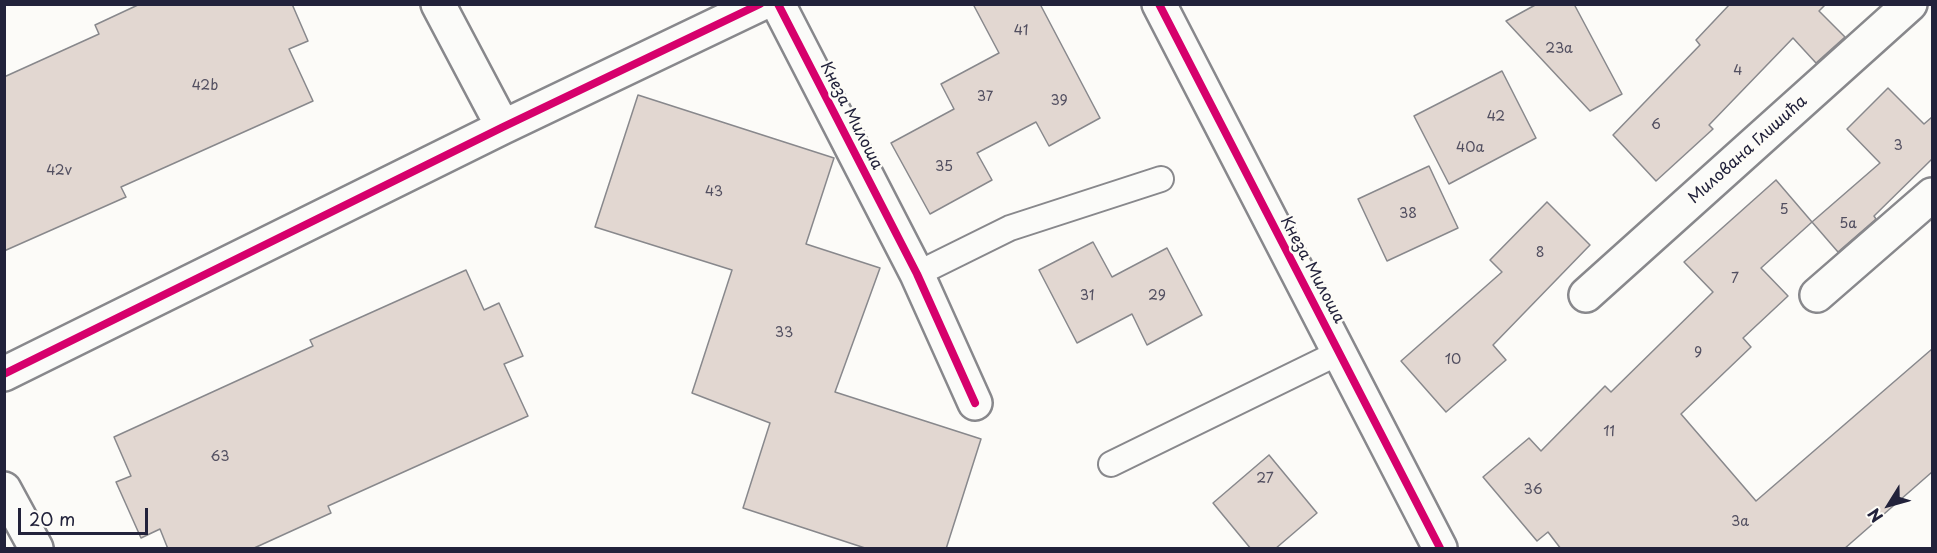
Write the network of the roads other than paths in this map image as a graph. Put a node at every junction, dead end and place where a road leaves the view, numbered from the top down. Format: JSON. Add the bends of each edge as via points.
{"nodes":[{"id":1,"x":438,"y":4,"type":"edge"},
{"id":2,"x":760,"y":4,"type":"edge"},
{"id":3,"x":778,"y":4,"type":"edge"},
{"id":4,"x":1159,"y":4,"type":"edge"},
{"id":5,"x":1910,"y":4,"type":"edge"},
{"id":6,"x":503,"y":127,"type":"junction"},
{"id":7,"x":1161,"y":179,"type":"dead end"},
{"id":8,"x":1932,"y":195,"type":"edge"},
{"id":9,"x":917,"y":274,"type":"junction"},
{"id":10,"x":1586,"y":295,"type":"dead end"},
{"id":11,"x":1817,"y":296,"type":"dead end"},
{"id":12,"x":1340,"y":352,"type":"junction"},
{"id":13,"x":4,"y":374,"type":"edge"},
{"id":14,"x":975,"y":403,"type":"dead end"},
{"id":15,"x":1111,"y":464,"type":"dead end"},
{"id":16,"x":4,"y":489,"type":"edge"},
{"id":17,"x":36,"y":549,"type":"edge"},
{"id":18,"x":1440,"y":549,"type":"edge"}],
"edges":[{"from":1,"to":6,"type":"street"},
{"from":2,"to":6,"type":"street"},
{"from":3,"to":9,"type":"street","name":"Кнеза Милоша"},
{"from":4,"to":12,"type":"street","name":"Кнеза Милоша"},
{"from":5,"to":10,"type":"street","name":"Милована Глишића"},
{"from":6,"to":13,"type":"street"},
{"from":7,"to":9,"type":"lane","via":[[1010,228]]},
{"from":8,"to":11,"type":"street"},
{"from":9,"to":14,"type":"street","name":"Кнеза Милоша"},
{"from":12,"to":15,"type":"lane"},
{"from":12,"to":18,"type":"street","name":"Кнеза Милоша"},
{"from":16,"to":17,"type":"street"}]}
